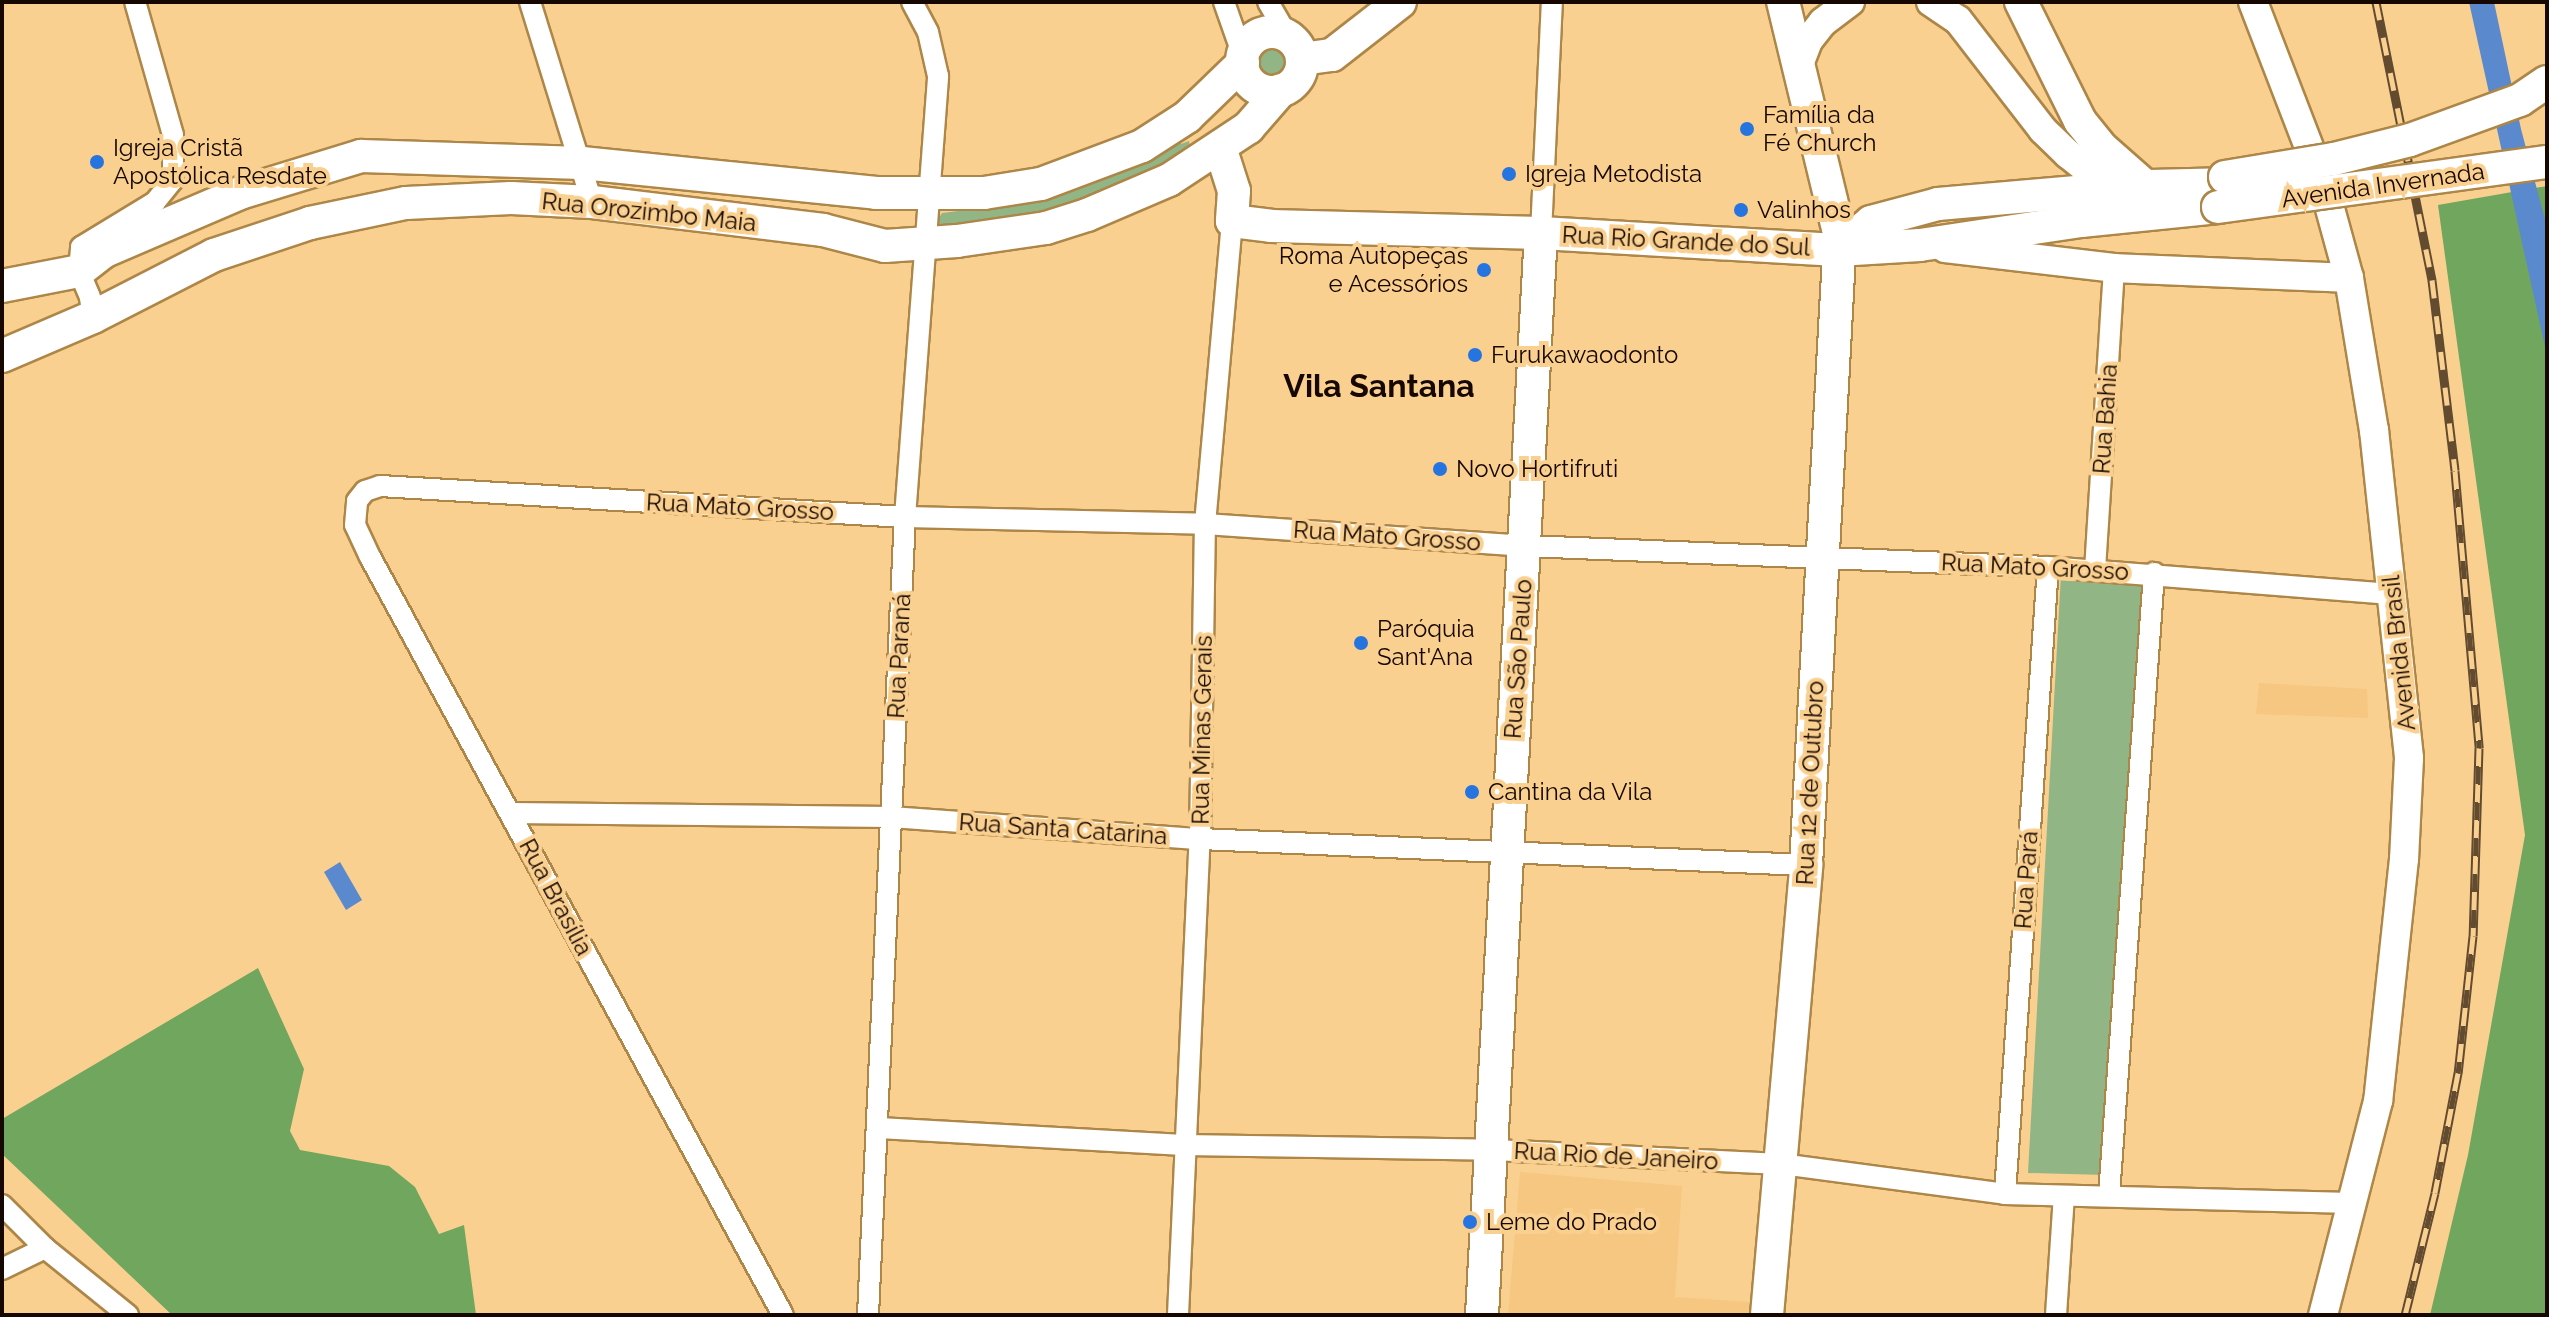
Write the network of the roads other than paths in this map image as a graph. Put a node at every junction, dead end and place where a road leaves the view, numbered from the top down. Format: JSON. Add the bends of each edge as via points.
{"nodes":[{"id":1,"x":135,"y":2,"type":"edge"},
{"id":2,"x":530,"y":2,"type":"edge"},
{"id":3,"x":912,"y":2,"type":"edge"},
{"id":4,"x":1224,"y":2,"type":"edge"},
{"id":5,"x":1268,"y":2,"type":"edge"},
{"id":6,"x":1400,"y":2,"type":"edge"},
{"id":7,"x":1552,"y":2,"type":"edge"},
{"id":8,"x":1783,"y":2,"type":"edge"},
{"id":9,"x":1850,"y":2,"type":"edge"},
{"id":10,"x":1931,"y":2,"type":"edge"},
{"id":11,"x":2021,"y":2,"type":"edge"},
{"id":12,"x":2049,"y":2,"type":"edge"},
{"id":13,"x":2253,"y":2,"type":"edge"},
{"id":14,"x":2040,"y":38,"type":"junction"},
{"id":15,"x":1295,"y":48,"type":"junction"},
{"id":16,"x":1243,"y":60,"type":"junction"},
{"id":17,"x":1800,"y":62,"type":"junction"},
{"id":18,"x":2547,"y":82,"type":"edge"},
{"id":19,"x":1281,"y":90,"type":"junction"},
{"id":20,"x":1187,"y":117,"type":"junction"},
{"id":21,"x":2547,"y":139,"type":"edge"},
{"id":22,"x":1220,"y":147,"type":"junction"},
{"id":23,"x":2547,"y":162,"type":"edge"},
{"id":24,"x":582,"y":163,"type":"junction"},
{"id":25,"x":2136,"y":186,"type":"junction"},
{"id":26,"x":2223,"y":189,"type":"junction"},
{"id":27,"x":927,"y":195,"type":"junction"},
{"id":28,"x":592,"y":202,"type":"junction"},
{"id":29,"x":1232,"y":221,"type":"junction"},
{"id":30,"x":1541,"y":233,"type":"junction"},
{"id":31,"x":927,"y":243,"type":"junction"},
{"id":32,"x":1920,"y":245,"type":"junction"},
{"id":33,"x":1838,"y":250,"type":"junction"},
{"id":34,"x":2114,"y":268,"type":"junction"},
{"id":35,"x":79,"y":271,"type":"junction"},
{"id":36,"x":2349,"y":278,"type":"junction"},
{"id":37,"x":5,"y":284,"type":"edge"},
{"id":38,"x":93,"y":317,"type":"junction"},
{"id":39,"x":2,"y":356,"type":"edge"},
{"id":40,"x":380,"y":486,"type":"joint"},
{"id":41,"x":905,"y":517,"type":"junction"},
{"id":42,"x":1205,"y":524,"type":"junction"},
{"id":43,"x":1526,"y":546,"type":"junction"},
{"id":44,"x":1821,"y":556,"type":"junction"},
{"id":45,"x":2048,"y":567,"type":"junction"},
{"id":46,"x":2095,"y":570,"type":"junction"},
{"id":47,"x":2154,"y":573,"type":"junction"},
{"id":48,"x":2394,"y":594,"type":"junction"},
{"id":49,"x":511,"y":813,"type":"junction"},
{"id":50,"x":891,"y":817,"type":"junction"},
{"id":51,"x":1200,"y":839,"type":"junction"},
{"id":52,"x":1505,"y":850,"type":"junction"},
{"id":53,"x":1806,"y":865,"type":"junction"},
{"id":54,"x":879,"y":1128,"type":"junction"},
{"id":55,"x":1184,"y":1145,"type":"junction"},
{"id":56,"x":1494,"y":1150,"type":"junction"},
{"id":57,"x":1781,"y":1164,"type":"junction"},
{"id":58,"x":2005,"y":1194,"type":"junction"},
{"id":59,"x":2109,"y":1195,"type":"junction"},
{"id":60,"x":2064,"y":1196,"type":"junction"},
{"id":61,"x":2351,"y":1203,"type":"junction"},
{"id":62,"x":2,"y":1205,"type":"edge"},
{"id":63,"x":45,"y":1248,"type":"junction"},
{"id":64,"x":2,"y":1269,"type":"edge"},
{"id":65,"x":128,"y":1315,"type":"edge"},
{"id":66,"x":783,"y":1315,"type":"edge"},
{"id":67,"x":868,"y":1315,"type":"edge"},
{"id":68,"x":1178,"y":1315,"type":"edge"},
{"id":69,"x":1482,"y":1315,"type":"edge"},
{"id":70,"x":1767,"y":1315,"type":"edge"},
{"id":71,"x":2056,"y":1315,"type":"edge"},
{"id":72,"x":2323,"y":1315,"type":"edge"}],
"edges":[{"from":1,"to":35,"type":"street","via":[[173,135],[173,180],[166,193],[81,247]]},
{"from":2,"to":24,"type":"street"},
{"from":3,"to":27,"type":"street","name":"Rua Paraná","via":[[928,32],[938,76]]},
{"from":4,"to":16,"type":"street"},
{"from":5,"to":15,"type":"street"},
{"from":6,"to":15,"type":"main road","via":[[1332,55]]},
{"from":7,"to":30,"type":"street","name":"Rua São Paulo"},
{"from":8,"to":17,"type":"main road","name":"Rua 12 de Outubro"},
{"from":9,"to":17,"type":"main road","via":[[1823,22]]},
{"from":10,"to":25,"type":"main road","via":[[1958,20],[2043,130],[2068,154],[2085,168]]},
{"from":11,"to":14,"type":"main road"},
{"from":12,"to":14,"type":"main road"},
{"from":13,"to":36,"type":"main road","name":"Avenida Brasil","via":[[2323,183]]},
{"from":14,"to":25,"type":"main road","via":[[2080,121]]},
{"from":15,"to":16,"type":"main road","via":[[1269,32],[1260,34]]},
{"from":15,"to":19,"type":"main road","via":[[1297,79]]},
{"from":16,"to":19,"type":"main road","via":[[1252,84]]},
{"from":16,"to":20,"type":"main road","name":"Rua Orozimbo Maia"},
{"from":17,"to":33,"type":"main road","name":"Rua 12 de Outubro","via":[[1840,237]]},
{"from":18,"to":26,"type":"main road","bridge":true,"via":[[2520,100],[2410,140]]},
{"from":19,"to":22,"type":"main road","name":"Rua Orozimbo Maia","via":[[1248,128]]},
{"from":20,"to":22,"type":"main road"},
{"from":20,"to":27,"type":"main road","name":"Rua Orozimbo Maia","via":[[1142,146],[1041,184]]},
{"from":21,"to":26,"type":"main road","name":"Avenida Invernada"},
{"from":22,"to":29,"type":"main road","name":"Rua Minas Gerais","via":[[1234,191]]},
{"from":22,"to":31,"type":"main road","name":"Rua Orozimbo Maia","via":[[1169,180],[1087,215],[1046,228]]},
{"from":23,"to":26,"type":"main road","name":"Avenida Invernada","bridge":true},
{"from":24,"to":27,"type":"main road","name":"Rua Orozimbo Maia"},
{"from":24,"to":28,"type":"street"},
{"from":24,"to":35,"type":"main road","name":"Rua Orozimbo Maia","via":[[361,156],[240,193],[105,251]]},
{"from":25,"to":26,"type":"main road","name":"Rua Rio Grande do Sul"},
{"from":25,"to":33,"type":"main road","name":"Rua Rio Grande do Sul","via":[[1938,204],[1885,215]]},
{"from":26,"to":32,"type":"main road","via":[[2081,221]]},
{"from":27,"to":31,"type":"street","name":"Rua Paraná"},
{"from":28,"to":31,"type":"main road","name":"Rua Orozimbo Maia","via":[[823,230],[885,246]]},
{"from":28,"to":38,"type":"main road","name":"Rua Orozimbo Maia","via":[[511,198],[359,210],[214,255]]},
{"from":29,"to":30,"type":"main road","name":"Rua Rio Grande do Sul"},
{"from":29,"to":42,"type":"street","name":"Rua Minas Gerais"},
{"from":30,"to":33,"type":"main road","name":"Rua Rio Grande do Sul"},
{"from":30,"to":43,"type":"main road","name":"Rua São Paulo"},
{"from":31,"to":41,"type":"street","name":"Rua Paraná"},
{"from":32,"to":33,"type":"main road"},
{"from":32,"to":34,"type":"main road"},
{"from":33,"to":44,"type":"main road","name":"Rua 12 de Outubro"},
{"from":34,"to":36,"type":"main road"},
{"from":34,"to":46,"type":"street","name":"Rua Bahia"},
{"from":35,"to":37,"type":"main road"},
{"from":35,"to":38,"type":"street"},
{"from":36,"to":48,"type":"main road","name":"Avenida Brasil"},
{"from":38,"to":39,"type":"main road","name":"Rua Orozimbo Maia"},
{"from":40,"to":41,"type":"street","name":"Rua Mato Grosso"},
{"from":40,"to":49,"type":"street","name":"Rua Brasília","via":[[365,491],[357,501],[355,525]]},
{"from":41,"to":42,"type":"street","name":"Rua Mato Grosso"},
{"from":41,"to":50,"type":"street","name":"Rua Paraná"},
{"from":42,"to":43,"type":"street","name":"Rua Mato Grosso"},
{"from":42,"to":51,"type":"street","name":"Rua Minas Gerais"},
{"from":43,"to":44,"type":"street","name":"Rua Mato Grosso"},
{"from":43,"to":52,"type":"main road","name":"Rua São Paulo"},
{"from":44,"to":45,"type":"street","name":"Rua Mato Grosso"},
{"from":44,"to":53,"type":"main road","name":"Rua 12 de Outubro"},
{"from":45,"to":46,"type":"street","name":"Rua Mato Grosso"},
{"from":45,"to":58,"type":"street","name":"Rua Pará"},
{"from":46,"to":47,"type":"street","name":"Rua Mato Grosso"},
{"from":47,"to":48,"type":"street","name":"Rua Mato Grosso"},
{"from":47,"to":59,"type":"street"},
{"from":48,"to":61,"type":"main road","name":"Avenida Brasil","via":[[2409,758],[2404,859],[2378,1101]]},
{"from":49,"to":50,"type":"street","name":"Rua Santa Catarina"},
{"from":49,"to":66,"type":"street","name":"Rua Brasília"},
{"from":50,"to":51,"type":"street","name":"Rua Santa Catarina"},
{"from":50,"to":54,"type":"street","name":"Rua Paraná"},
{"from":51,"to":52,"type":"street","name":"Rua Santa Catarina"},
{"from":51,"to":55,"type":"street","name":"Rua Minas Gerais"},
{"from":52,"to":53,"type":"street","name":"Rua Santa Catarina"},
{"from":52,"to":56,"type":"main road","name":"Rua São Paulo"},
{"from":53,"to":57,"type":"main road","name":"Rua 12 de Outubro"},
{"from":54,"to":55,"type":"street","name":"Rua Rio de Janeiro"},
{"from":54,"to":67,"type":"street","name":"Rua Paraná"},
{"from":55,"to":56,"type":"street","name":"Rua Rio de Janeiro"},
{"from":55,"to":68,"type":"street","name":"Rua Minas Gerais"},
{"from":56,"to":57,"type":"street","name":"Rua Rio de Janeiro"},
{"from":56,"to":69,"type":"main road","name":"Rua São Paulo"},
{"from":57,"to":58,"type":"street","name":"Rua Rio de Janeiro"},
{"from":57,"to":70,"type":"main road","name":"Rua 12 de Outubro"},
{"from":58,"to":60,"type":"street","name":"Rua Rio de Janeiro"},
{"from":59,"to":60,"type":"street","name":"Rua Rio de Janeiro"},
{"from":59,"to":61,"type":"street","name":"Rua Rio de Janeiro"},
{"from":60,"to":71,"type":"street"},
{"from":61,"to":72,"type":"main road","name":"Avenida Brasil"},
{"from":62,"to":63,"type":"street"},
{"from":63,"to":64,"type":"street"},
{"from":63,"to":65,"type":"street"}]}
